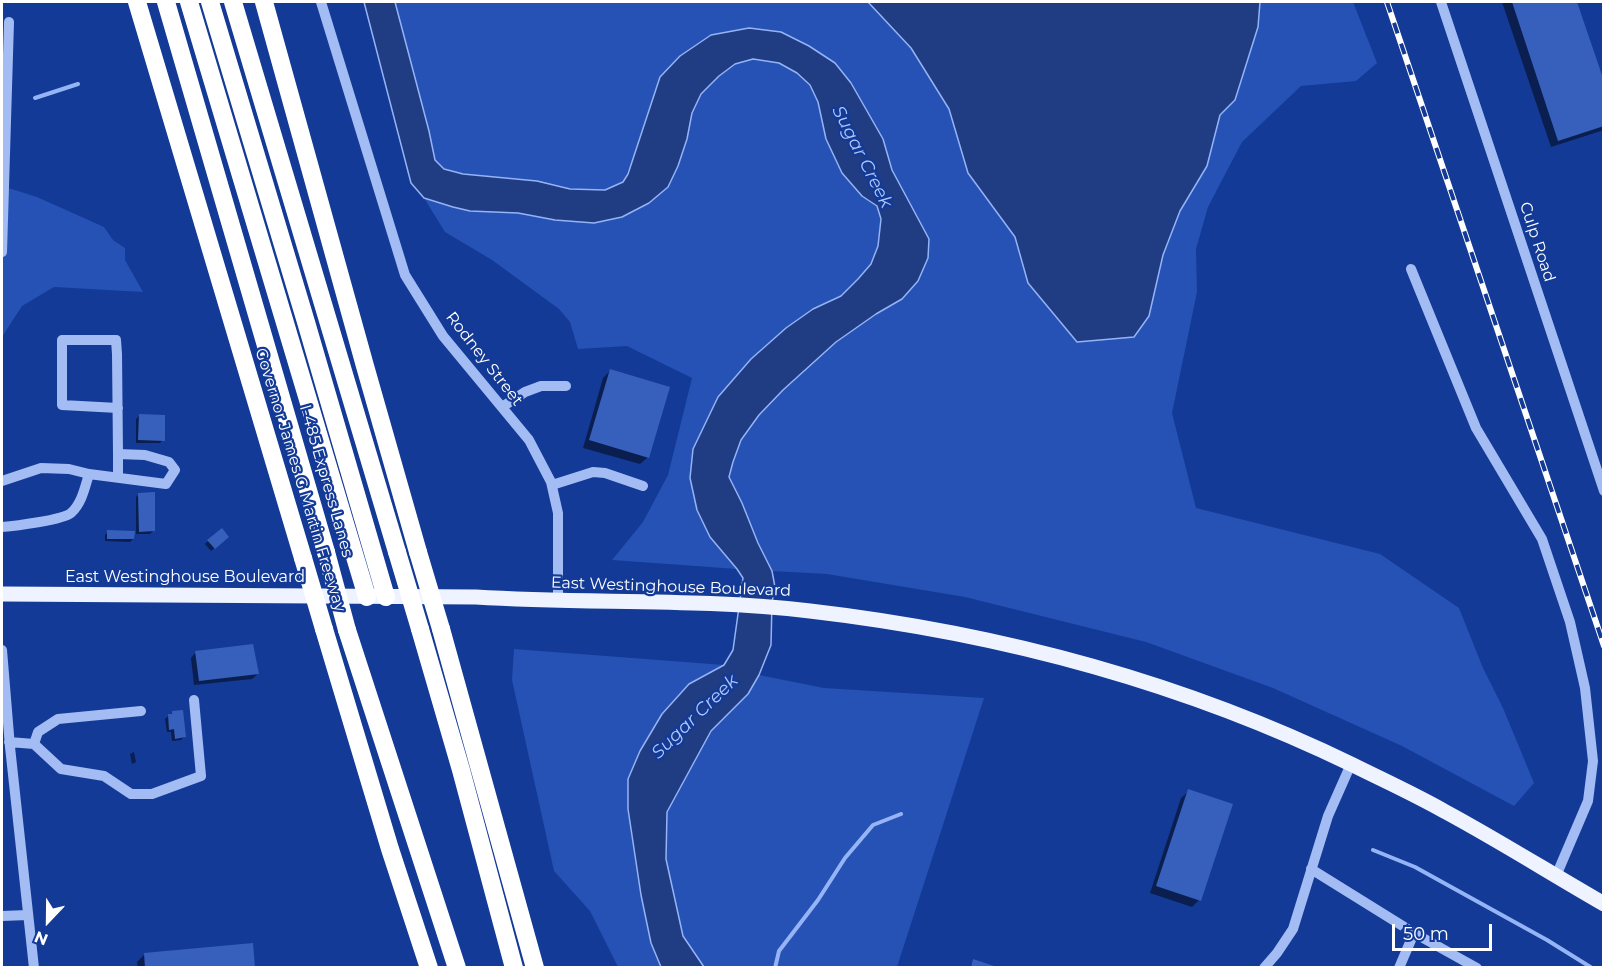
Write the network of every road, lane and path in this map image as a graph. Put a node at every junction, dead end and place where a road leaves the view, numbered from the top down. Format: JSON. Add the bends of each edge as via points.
{"nodes":[{"id":1,"x":137,"y":2,"type":"edge"},
{"id":2,"x":166,"y":2,"type":"edge"},
{"id":3,"x":189,"y":2,"type":"edge"},
{"id":4,"x":210,"y":2,"type":"edge"},
{"id":5,"x":233,"y":2,"type":"edge"},
{"id":6,"x":264,"y":2,"type":"edge"},
{"id":7,"x":321,"y":2,"type":"edge"},
{"id":8,"x":1441,"y":2,"type":"edge"},
{"id":9,"x":9,"y":22,"type":"dead end"},
{"id":10,"x":2,"y":252,"type":"edge"},
{"id":11,"x":1411,"y":269,"type":"dead end"},
{"id":12,"x":566,"y":386,"type":"dead end"},
{"id":13,"x":502,"y":407,"type":"junction"},
{"id":14,"x":118,"y":408,"type":"junction"},
{"id":15,"x":118,"y":454,"type":"junction"},
{"id":16,"x":89,"y":474,"type":"junction"},
{"id":17,"x":118,"y":477,"type":"junction"},
{"id":18,"x":2,"y":481,"type":"edge"},
{"id":19,"x":552,"y":485,"type":"junction"},
{"id":20,"x":643,"y":486,"type":"dead end"},
{"id":21,"x":1604,"y":491,"type":"edge"},
{"id":22,"x":2,"y":527,"type":"edge"},
{"id":23,"x":2,"y":594,"type":"edge"},
{"id":24,"x":367,"y":597,"type":"junction"},
{"id":25,"x":386,"y":597,"type":"junction"},
{"id":26,"x":558,"y":600,"type":"junction"},
{"id":27,"x":2,"y":650,"type":"edge"},
{"id":28,"x":194,"y":700,"type":"dead end"},
{"id":29,"x":141,"y":711,"type":"dead end"},
{"id":30,"x":9,"y":742,"type":"junction"},
{"id":31,"x":34,"y":744,"type":"junction"},
{"id":32,"x":1351,"y":764,"type":"junction"},
{"id":33,"x":1311,"y":869,"type":"junction"},
{"id":34,"x":1556,"y":876,"type":"junction"},
{"id":35,"x":1604,"y":904,"type":"edge"},
{"id":36,"x":28,"y":915,"type":"junction"},
{"id":37,"x":2,"y":916,"type":"edge"},
{"id":38,"x":439,"y":916,"type":"junction"},
{"id":39,"x":1414,"y":933,"type":"junction"},
{"id":40,"x":34,"y":968,"type":"edge"},
{"id":41,"x":429,"y":968,"type":"edge"},
{"id":42,"x":451,"y":968,"type":"edge"},
{"id":43,"x":457,"y":968,"type":"edge"},
{"id":44,"x":514,"y":968,"type":"edge"},
{"id":45,"x":535,"y":968,"type":"edge"},
{"id":46,"x":1264,"y":968,"type":"edge"},
{"id":47,"x":1399,"y":968,"type":"edge"},
{"id":48,"x":1477,"y":968,"type":"edge"}],
"edges":[{"from":1,"to":41,"type":"highway","name":"Governor James G Martin Freeway","bridge":true},
{"from":2,"to":38,"type":"highway","name":"I-485 Express Lanes","bridge":true,"via":[[347,630]]},
{"from":3,"to":24,"type":"highway"},
{"from":4,"to":25,"type":"highway"},
{"from":5,"to":44,"type":"highway","bridge":true,"via":[[420,629]]},
{"from":6,"to":45,"type":"highway","bridge":true},
{"from":7,"to":13,"type":"street","name":"Rodney Street","via":[[405,274],[443,336]]},
{"from":8,"to":21,"type":"street","name":"Culp Road"},
{"from":9,"to":10,"type":"street"},
{"from":11,"to":34,"type":"street","via":[[1476,428],[1542,539],[1570,622],[1585,688],[1593,761],[1588,801]]},
{"from":12,"to":13,"type":"street","via":[[541,386]]},
{"from":13,"to":19,"type":"street","name":"Rodney Street","via":[[529,440]]},
{"from":14,"to":14,"type":"street","via":[[116,340],[62,340],[62,405]]},
{"from":14,"to":15,"type":"street"},
{"from":15,"to":17,"type":"street"},
{"from":15,"to":17,"type":"street","via":[[145,455],[169,462],[175,470],[166,483]]},
{"from":16,"to":17,"type":"street"},
{"from":16,"to":18,"type":"street","via":[[41,468]]},
{"from":16,"to":22,"type":"street","via":[[80,501],[70,514]]},
{"from":19,"to":20,"type":"street","via":[[593,472]]},
{"from":19,"to":26,"type":"street","name":"Rodney Street","via":[[558,513]]},
{"from":23,"to":24,"type":"main road","name":"East Westinghouse Boulevard"},
{"from":24,"to":25,"type":"main road","name":"East Westinghouse Boulevard"},
{"from":25,"to":26,"type":"main road","name":"East Westinghouse Boulevard"},
{"from":26,"to":32,"type":"main road","name":"East Westinghouse Boulevard","via":[[796,609],[1014,645],[1176,692]]},
{"from":27,"to":30,"type":"street"},
{"from":28,"to":31,"type":"street","via":[[201,776],[152,794],[130,794],[104,776],[61,769]]},
{"from":29,"to":31,"type":"street","via":[[58,719],[39,732]]},
{"from":30,"to":31,"type":"street"},
{"from":30,"to":36,"type":"street"},
{"from":32,"to":33,"type":"street"},
{"from":32,"to":34,"type":"main road","name":"East Westinghouse Boulevard","via":[[1443,810]]},
{"from":33,"to":39,"type":"street"},
{"from":33,"to":46,"type":"street","via":[[1293,929]]},
{"from":34,"to":35,"type":"main road","name":"East Westinghouse Boulevard"},
{"from":36,"to":37,"type":"street"},
{"from":36,"to":40,"type":"street"},
{"from":38,"to":42,"type":"highway"},
{"from":38,"to":43,"type":"highway","name":"I-485 Express Lanes"},
{"from":39,"to":47,"type":"street"},
{"from":39,"to":48,"type":"street"}]}
